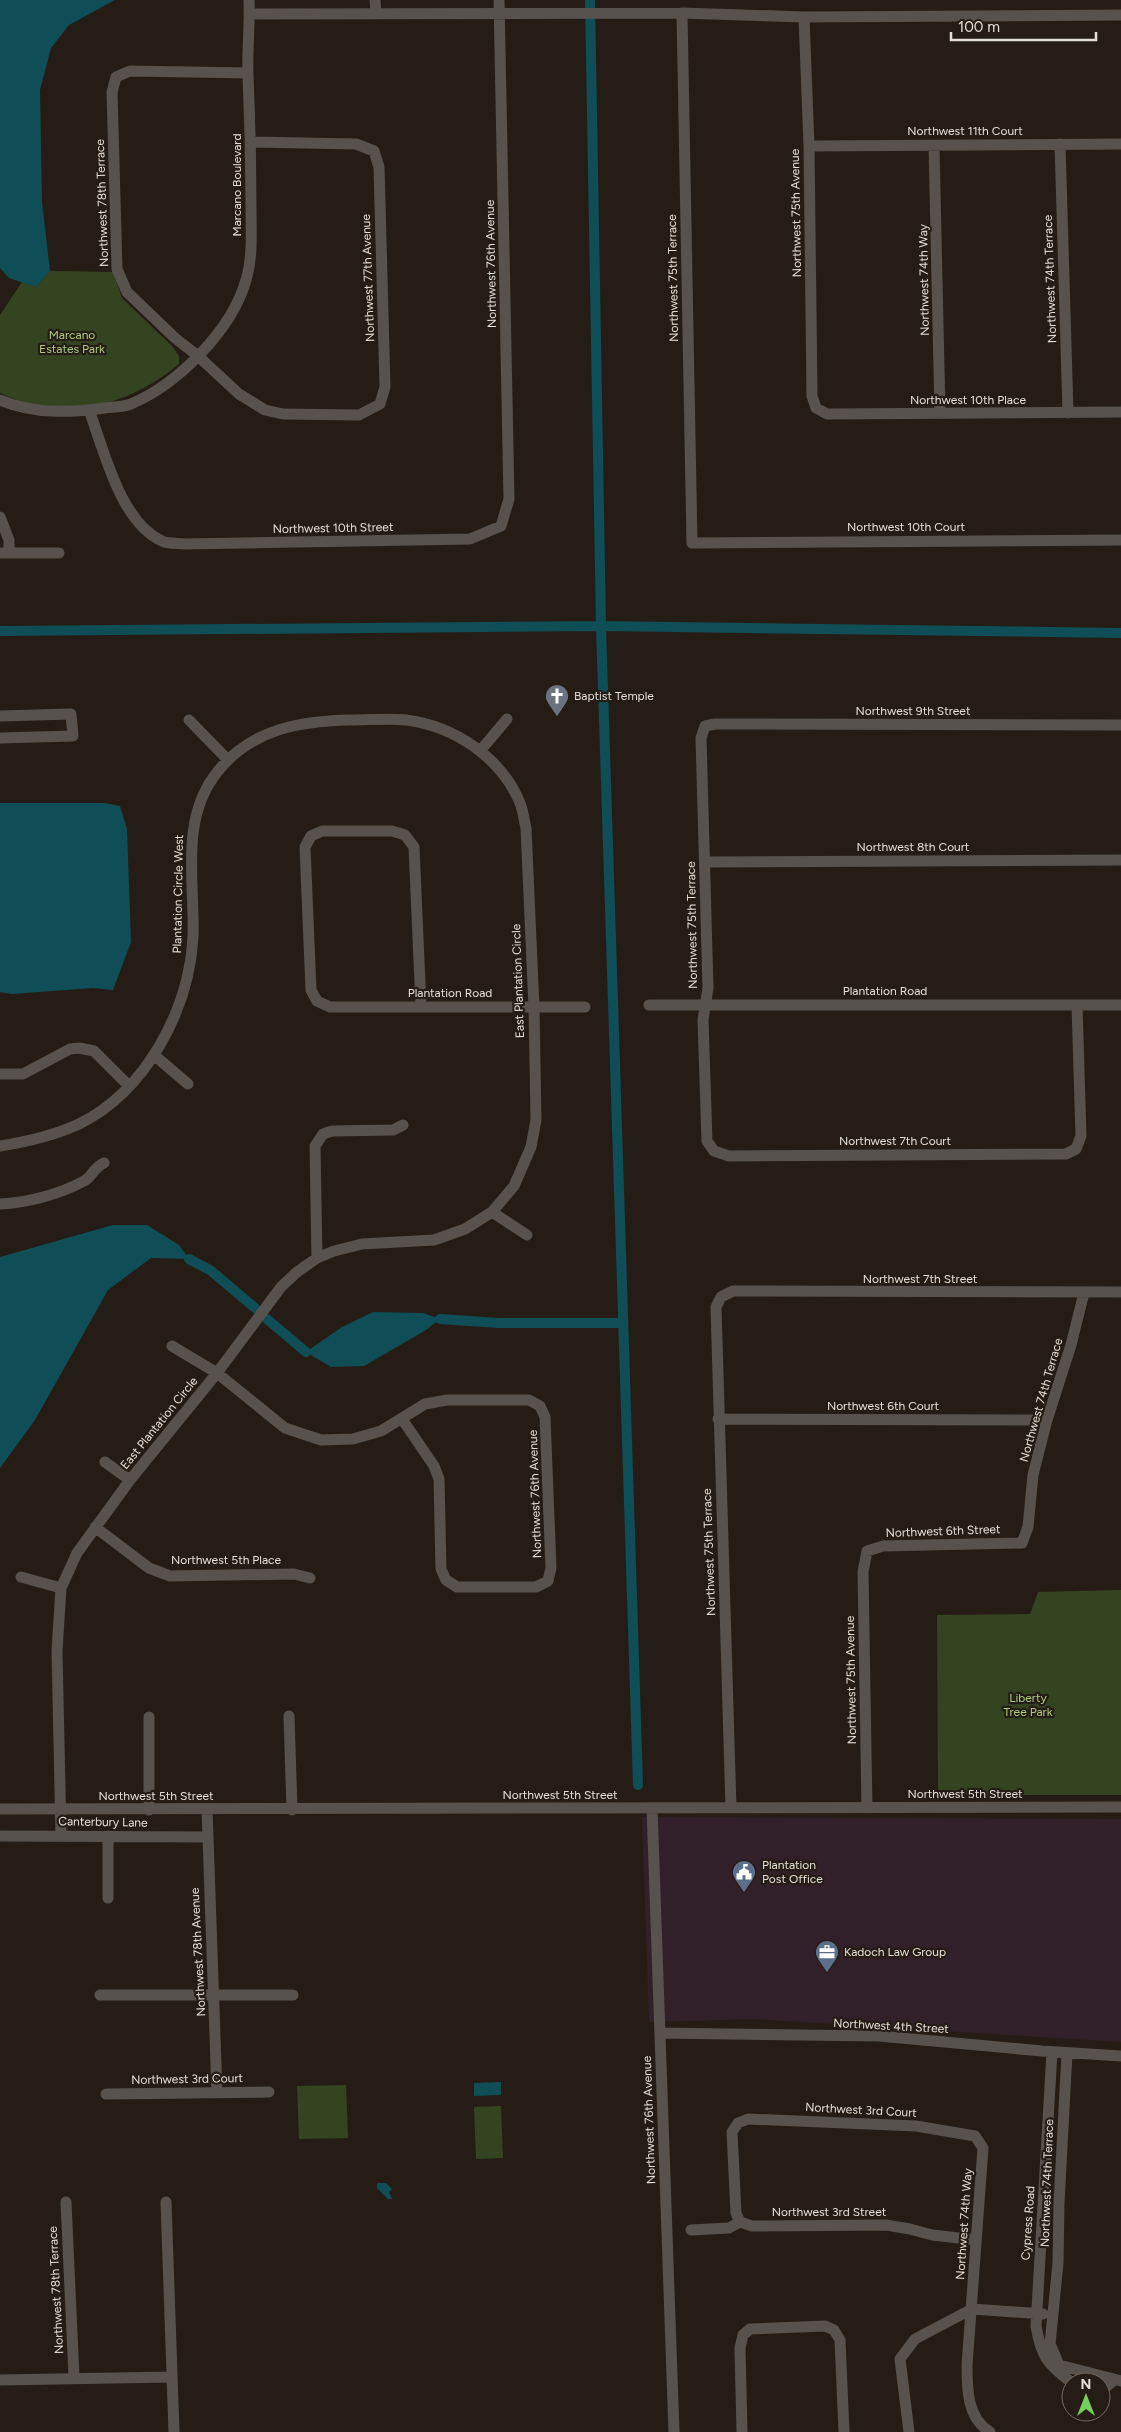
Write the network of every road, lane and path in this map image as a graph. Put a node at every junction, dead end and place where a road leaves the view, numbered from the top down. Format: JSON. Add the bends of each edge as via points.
{"nodes":[{"id":1,"x":249,"y":0,"type":"edge"},
{"id":2,"x":375,"y":0,"type":"edge"},
{"id":3,"x":499,"y":0,"type":"edge"},
{"id":4,"x":376,"y":13,"type":"junction"},
{"id":5,"x":682,"y":13,"type":"junction"},
{"id":6,"x":250,"y":14,"type":"junction"},
{"id":7,"x":500,"y":15,"type":"junction"},
{"id":8,"x":1121,"y":15,"type":"edge"},
{"id":9,"x":804,"y":17,"type":"junction"},
{"id":10,"x":248,"y":73,"type":"junction"},
{"id":11,"x":251,"y":142,"type":"junction"},
{"id":12,"x":1060,"y":144,"type":"junction"},
{"id":13,"x":1121,"y":144,"type":"edge"},
{"id":14,"x":809,"y":146,"type":"junction"},
{"id":15,"x":934,"y":146,"type":"junction"},
{"id":16,"x":198,"y":356,"type":"junction"},
{"id":17,"x":0,"y":400,"type":"edge"},
{"id":18,"x":816,"y":408,"type":"joint"},
{"id":19,"x":89,"y":410,"type":"junction"},
{"id":20,"x":1121,"y":412,"type":"edge"},
{"id":21,"x":940,"y":413,"type":"junction"},
{"id":22,"x":1068,"y":413,"type":"junction"},
{"id":23,"x":0,"y":517,"type":"edge"},
{"id":24,"x":501,"y":526,"type":"joint"},
{"id":25,"x":1121,"y":540,"type":"edge"},
{"id":26,"x":692,"y":543,"type":"joint"},
{"id":27,"x":4,"y":553,"type":"edge"},
{"id":28,"x":59,"y":553,"type":"dead end"},
{"id":29,"x":0,"y":716,"type":"edge"},
{"id":30,"x":507,"y":718,"type":"dead end"},
{"id":31,"x":189,"y":720,"type":"dead end"},
{"id":32,"x":1121,"y":724,"type":"edge"},
{"id":33,"x":705,"y":726,"type":"joint"},
{"id":34,"x":0,"y":738,"type":"edge"},
{"id":35,"x":480,"y":751,"type":"junction"},
{"id":36,"x":228,"y":760,"type":"junction"},
{"id":37,"x":1121,"y":860,"type":"edge"},
{"id":38,"x":705,"y":862,"type":"junction"},
{"id":39,"x":649,"y":1005,"type":"dead end"},
{"id":40,"x":706,"y":1005,"type":"junction"},
{"id":41,"x":1077,"y":1005,"type":"junction"},
{"id":42,"x":1121,"y":1005,"type":"edge"},
{"id":43,"x":421,"y":1006,"type":"junction"},
{"id":44,"x":534,"y":1007,"type":"junction"},
{"id":45,"x":585,"y":1007,"type":"dead end"},
{"id":46,"x":154,"y":1054,"type":"junction"},
{"id":47,"x":0,"y":1074,"type":"edge"},
{"id":48,"x":188,"y":1084,"type":"dead end"},
{"id":49,"x":129,"y":1086,"type":"junction"},
{"id":50,"x":403,"y":1125,"type":"dead end"},
{"id":51,"x":0,"y":1146,"type":"edge"},
{"id":52,"x":714,"y":1151,"type":"joint"},
{"id":53,"x":104,"y":1163,"type":"dead end"},
{"id":54,"x":0,"y":1204,"type":"edge"},
{"id":55,"x":492,"y":1212,"type":"junction"},
{"id":56,"x":528,"y":1235,"type":"dead end"},
{"id":57,"x":318,"y":1258,"type":"junction"},
{"id":58,"x":1121,"y":1292,"type":"edge"},
{"id":59,"x":1084,"y":1294,"type":"junction"},
{"id":60,"x":721,"y":1297,"type":"joint"},
{"id":61,"x":172,"y":1346,"type":"dead end"},
{"id":62,"x":217,"y":1373,"type":"junction"},
{"id":63,"x":718,"y":1418,"type":"junction"},
{"id":64,"x":402,"y":1419,"type":"junction"},
{"id":65,"x":1047,"y":1420,"type":"junction"},
{"id":66,"x":105,"y":1462,"type":"dead end"},
{"id":67,"x":130,"y":1480,"type":"junction"},
{"id":68,"x":95,"y":1527,"type":"junction"},
{"id":69,"x":1022,"y":1543,"type":"joint"},
{"id":70,"x":867,"y":1551,"type":"joint"},
{"id":71,"x":20,"y":1578,"type":"dead end"},
{"id":72,"x":310,"y":1578,"type":"dead end"},
{"id":73,"x":60,"y":1588,"type":"junction"},
{"id":74,"x":290,"y":1716,"type":"dead end"},
{"id":75,"x":150,"y":1717,"type":"dead end"},
{"id":76,"x":1121,"y":1807,"type":"edge"},
{"id":77,"x":652,"y":1808,"type":"junction"},
{"id":78,"x":731,"y":1808,"type":"junction"},
{"id":79,"x":867,"y":1808,"type":"junction"},
{"id":80,"x":0,"y":1809,"type":"edge"},
{"id":81,"x":207,"y":1809,"type":"junction"},
{"id":82,"x":60,"y":1810,"type":"junction"},
{"id":83,"x":149,"y":1810,"type":"junction"},
{"id":84,"x":292,"y":1810,"type":"junction"},
{"id":85,"x":61,"y":1835,"type":"junction"},
{"id":86,"x":0,"y":1836,"type":"edge"},
{"id":87,"x":108,"y":1836,"type":"junction"},
{"id":88,"x":206,"y":1838,"type":"junction"},
{"id":89,"x":108,"y":1898,"type":"dead end"},
{"id":90,"x":100,"y":1995,"type":"dead end"},
{"id":91,"x":293,"y":1995,"type":"dead end"},
{"id":92,"x":215,"y":1996,"type":"junction"},
{"id":93,"x":660,"y":2033,"type":"junction"},
{"id":94,"x":1052,"y":2052,"type":"junction"},
{"id":95,"x":1067,"y":2053,"type":"junction"},
{"id":96,"x":1121,"y":2056,"type":"edge"},
{"id":97,"x":269,"y":2092,"type":"dead end"},
{"id":98,"x":217,"y":2093,"type":"junction"},
{"id":99,"x":106,"y":2094,"type":"dead end"},
{"id":100,"x":980,"y":2141,"type":"joint"},
{"id":101,"x":66,"y":2202,"type":"dead end"},
{"id":102,"x":166,"y":2202,"type":"dead end"},
{"id":103,"x":740,"y":2222,"type":"junction"},
{"id":104,"x":691,"y":2230,"type":"dead end"},
{"id":105,"x":976,"y":2240,"type":"junction"},
{"id":106,"x":972,"y":2309,"type":"junction"},
{"id":107,"x":1036,"y":2314,"type":"junction"},
{"id":108,"x":1052,"y":2314,"type":"junction"},
{"id":109,"x":1061,"y":2374,"type":"edge"},
{"id":110,"x":172,"y":2377,"type":"junction"},
{"id":111,"x":74,"y":2378,"type":"junction"},
{"id":112,"x":0,"y":2380,"type":"edge"},
{"id":113,"x":1117,"y":2380,"type":"edge"},
{"id":114,"x":174,"y":2432,"type":"edge"},
{"id":115,"x":674,"y":2432,"type":"edge"},
{"id":116,"x":742,"y":2432,"type":"edge"},
{"id":117,"x":844,"y":2432,"type":"edge"},
{"id":118,"x":909,"y":2432,"type":"edge"},
{"id":119,"x":990,"y":2432,"type":"edge"}],
"edges":[{"from":1,"to":6,"type":"street","name":"Marcano Boulevard"},
{"from":2,"to":4,"type":"street"},
{"from":3,"to":7,"type":"street","name":"Northwest 76th Avenue"},
{"from":4,"to":6,"type":"street"},
{"from":4,"to":7,"type":"street"},
{"from":5,"to":7,"type":"street"},
{"from":5,"to":9,"type":"street"},
{"from":5,"to":26,"type":"street","name":"Northwest 75th Terrace"},
{"from":6,"to":10,"type":"street","name":"Marcano Boulevard"},
{"from":7,"to":24,"type":"street","name":"Northwest 76th Avenue","via":[[509,499]]},
{"from":8,"to":9,"type":"street"},
{"from":9,"to":14,"type":"street","name":"Northwest 75th Avenue"},
{"from":10,"to":11,"type":"street","name":"Marcano Boulevard"},
{"from":10,"to":16,"type":"street","name":"Northwest 78th Terrace","via":[[130,71],[116,77],[112,92],[117,269],[127,292]]},
{"from":11,"to":16,"type":"street","name":"Marcano Boulevard","via":[[251,242],[246,280],[232,313]]},
{"from":11,"to":16,"type":"street","name":"Northwest 77th Avenue","via":[[356,144],[374,151],[379,167],[385,387],[380,404],[359,415],[283,414],[265,410],[239,394]]},
{"from":12,"to":13,"type":"street","name":"Northwest 11th Court"},
{"from":12,"to":15,"type":"street","name":"Northwest 11th Court"},
{"from":12,"to":22,"type":"street","name":"Northwest 74th Terrace"},
{"from":14,"to":15,"type":"street","name":"Northwest 11th Court"},
{"from":14,"to":18,"type":"street","name":"Northwest 75th Avenue","via":[[812,396]]},
{"from":15,"to":21,"type":"street","name":"Northwest 74th Way"},
{"from":16,"to":19,"type":"street","name":"Marcano Boulevard","via":[[155,392],[129,405]]},
{"from":17,"to":19,"type":"street","name":"Marcano Boulevard","via":[[51,412]]},
{"from":18,"to":21,"type":"street","name":"Northwest 10th Place","via":[[827,414]]},
{"from":19,"to":24,"type":"street","name":"Northwest 10th Street","via":[[116,484],[132,516],[163,541],[185,544],[470,539]]},
{"from":20,"to":22,"type":"street","name":"Northwest 10th Place"},
{"from":21,"to":22,"type":"street","name":"Northwest 10th Place"},
{"from":23,"to":27,"type":"street","via":[[9,540]]},
{"from":25,"to":26,"type":"street","name":"Northwest 10th Court"},
{"from":27,"to":28,"type":"street"},
{"from":29,"to":34,"type":"street","via":[[71,714],[72,736]]},
{"from":30,"to":35,"type":"street"},
{"from":31,"to":36,"type":"street"},
{"from":32,"to":33,"type":"street","name":"Northwest 9th Street"},
{"from":33,"to":38,"type":"street","name":"Northwest 75th Terrace","via":[[701,738]]},
{"from":35,"to":36,"type":"street","name":"Plantation Circle West","via":[[436,726],[405,720],[313,721],[285,727],[257,739]]},
{"from":35,"to":44,"type":"street","name":"East Plantation Circle","via":[[508,782],[520,803],[526,828]]},
{"from":36,"to":46,"type":"street","name":"Plantation Circle West","via":[[209,783],[197,813],[192,847],[191,960],[174,1018]]},
{"from":37,"to":38,"type":"street","name":"Northwest 8th Court"},
{"from":38,"to":40,"type":"street","name":"Northwest 75th Terrace"},
{"from":39,"to":40,"type":"street","name":"Plantation Road"},
{"from":40,"to":41,"type":"street","name":"Plantation Road"},
{"from":40,"to":52,"type":"street","name":"Northwest 75th Terrace","via":[[703,1020],[707,1141]]},
{"from":41,"to":42,"type":"street","name":"Plantation Road"},
{"from":41,"to":52,"type":"street","name":"Northwest 7th Court","via":[[1081,1136],[1076,1149],[1066,1154],[729,1156]]},
{"from":43,"to":43,"type":"street","name":"Plantation Road","via":[[414,847],[405,835],[392,831],[322,831],[311,836],[305,847],[311,990],[317,1001],[330,1007]]},
{"from":43,"to":44,"type":"street","name":"Plantation Road"},
{"from":44,"to":45,"type":"street","name":"Plantation Road"},
{"from":44,"to":55,"type":"street","name":"East Plantation Circle","via":[[536,1120],[531,1147],[514,1186]]},
{"from":46,"to":48,"type":"street"},
{"from":46,"to":49,"type":"street","name":"Plantation Circle West"},
{"from":47,"to":49,"type":"street","via":[[23,1074],[70,1049],[79,1048],[94,1051]]},
{"from":49,"to":51,"type":"street","name":"Plantation Circle West","via":[[106,1107],[78,1124],[24,1142]]},
{"from":50,"to":57,"type":"street","via":[[393,1130],[332,1131],[323,1134],[315,1146]]},
{"from":53,"to":54,"type":"street","via":[[96,1167],[87,1180],[23,1203]]},
{"from":55,"to":56,"type":"street"},
{"from":55,"to":57,"type":"street","name":"East Plantation Circle","via":[[465,1229],[434,1240],[362,1244]]},
{"from":57,"to":62,"type":"street","name":"East Plantation Circle","via":[[281,1287]]},
{"from":58,"to":59,"type":"street","name":"Northwest 7th Street"},
{"from":59,"to":60,"type":"street","name":"Northwest 7th Street","via":[[733,1291]]},
{"from":59,"to":65,"type":"street","name":"Northwest 74th Terrace"},
{"from":60,"to":63,"type":"street","name":"Northwest 75th Terrace","via":[[716,1307]]},
{"from":61,"to":62,"type":"street"},
{"from":62,"to":64,"type":"street","via":[[284,1428],[321,1440],[353,1439],[381,1431]]},
{"from":62,"to":67,"type":"street","name":"East Plantation Circle"},
{"from":63,"to":65,"type":"street","name":"Northwest 6th Court"},
{"from":63,"to":78,"type":"street","name":"Northwest 75th Terrace"},
{"from":64,"to":64,"type":"street","name":"Northwest 76th Avenue","via":[[434,1466],[439,1479],[441,1569],[446,1580],[456,1587],[536,1587],[548,1581],[551,1568],[545,1417],[540,1406],[529,1400],[447,1400],[425,1404]]},
{"from":65,"to":69,"type":"street","name":"Northwest 74th Terrace","via":[[1033,1475],[1028,1527]]},
{"from":66,"to":67,"type":"street"},
{"from":67,"to":68,"type":"street","name":"East Plantation Circle"},
{"from":68,"to":72,"type":"street","name":"Northwest 5th Place","via":[[149,1568],[170,1576],[294,1574]]},
{"from":68,"to":73,"type":"street","name":"East Plantation Circle","via":[[76,1553]]},
{"from":69,"to":70,"type":"street","name":"Northwest 6th Street","via":[[883,1546]]},
{"from":70,"to":79,"type":"street","name":"Northwest 75th Avenue","via":[[863,1572]]},
{"from":71,"to":73,"type":"street"},
{"from":73,"to":82,"type":"street","name":"East Plantation Circle","via":[[57,1651]]},
{"from":74,"to":84,"type":"street"},
{"from":75,"to":83,"type":"street"},
{"from":76,"to":79,"type":"street","name":"Northwest 5th Street"},
{"from":77,"to":78,"type":"street","name":"Northwest 5th Street"},
{"from":77,"to":84,"type":"street","name":"Northwest 5th Street"},
{"from":77,"to":93,"type":"street","name":"Northwest 76th Avenue"},
{"from":78,"to":79,"type":"street","name":"Northwest 5th Street"},
{"from":80,"to":82,"type":"street","name":"Northwest 5th Street"},
{"from":81,"to":83,"type":"street","name":"Northwest 5th Street"},
{"from":81,"to":84,"type":"street","name":"Northwest 5th Street"},
{"from":81,"to":88,"type":"street","name":"Northwest 78th Avenue"},
{"from":82,"to":83,"type":"street","name":"Northwest 5th Street"},
{"from":82,"to":85,"type":"street"},
{"from":85,"to":86,"type":"street","name":"Canterbury Lane"},
{"from":85,"to":87,"type":"street","name":"Canterbury Lane"},
{"from":87,"to":88,"type":"street","name":"Canterbury Lane"},
{"from":87,"to":89,"type":"street"},
{"from":88,"to":92,"type":"street","name":"Northwest 78th Avenue"},
{"from":90,"to":92,"type":"street"},
{"from":91,"to":92,"type":"street"},
{"from":92,"to":98,"type":"street","name":"Northwest 78th Avenue"},
{"from":93,"to":94,"type":"street","name":"Northwest 4th Street","via":[[878,2036]]},
{"from":93,"to":115,"type":"street","name":"Northwest 76th Avenue"},
{"from":94,"to":95,"type":"street","name":"Northwest 4th Street"},
{"from":94,"to":107,"type":"street","name":"Cypress Road"},
{"from":95,"to":96,"type":"street","name":"Northwest 4th Street"},
{"from":95,"to":108,"type":"street","name":"Northwest 74th Terrace","via":[[1058,2203],[1058,2263]]},
{"from":97,"to":98,"type":"street","name":"Northwest 3rd Court"},
{"from":98,"to":99,"type":"street","name":"Northwest 3rd Court"},
{"from":100,"to":103,"type":"street","name":"Northwest 3rd Court","via":[[976,2136],[959,2132],[888,2123],[748,2119],[738,2123],[732,2132],[736,2214]]},
{"from":100,"to":105,"type":"street","name":"Northwest 74th Way","via":[[983,2148]]},
{"from":101,"to":111,"type":"street","name":"Northwest 78th Terrace"},
{"from":102,"to":110,"type":"street"},
{"from":103,"to":104,"type":"street","via":[[729,2228]]},
{"from":103,"to":105,"type":"street","name":"Northwest 3rd Street","via":[[752,2226],[886,2225]]},
{"from":105,"to":106,"type":"street","name":"Northwest 74th Way"},
{"from":106,"to":107,"type":"street"},
{"from":106,"to":118,"type":"street","via":[[915,2339],[900,2359]]},
{"from":106,"to":119,"type":"street","name":"Northwest 74th Way","via":[[967,2396],[975,2415]]},
{"from":107,"to":108,"type":"street"},
{"from":107,"to":109,"type":"street","name":"Cypress Road","via":[[1040,2348],[1050,2366]]},
{"from":108,"to":113,"type":"street","via":[[1050,2344],[1059,2365]]},
{"from":110,"to":111,"type":"street"},
{"from":110,"to":114,"type":"street"},
{"from":111,"to":112,"type":"street"},
{"from":116,"to":117,"type":"street","via":[[740,2348],[743,2335],[750,2329],[825,2326],[834,2330],[840,2340]]}]}
